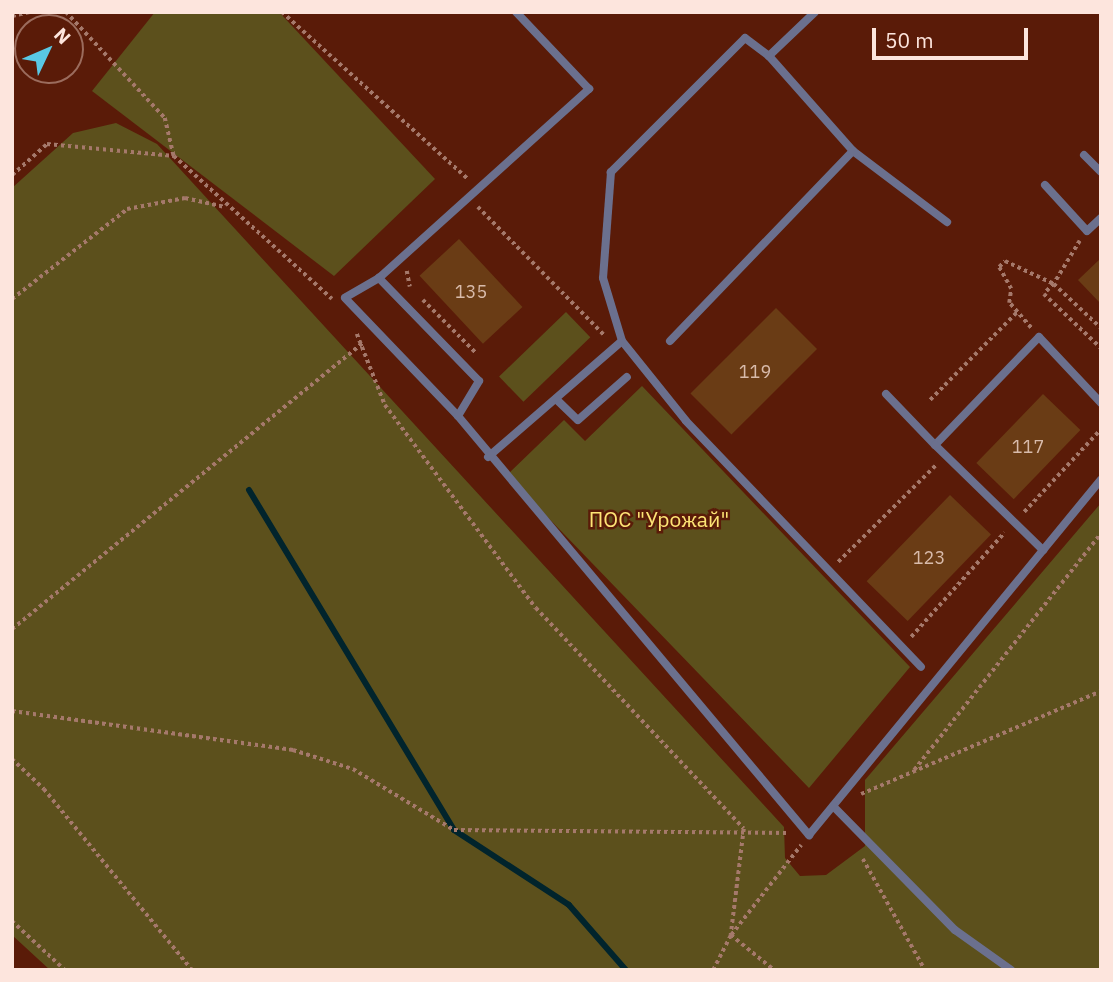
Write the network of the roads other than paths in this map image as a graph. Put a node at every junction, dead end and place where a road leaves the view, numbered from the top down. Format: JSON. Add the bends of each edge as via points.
{"nodes":[{"id":1,"x":516,"y":12,"type":"edge"},
{"id":2,"x":815,"y":12,"type":"edge"},
{"id":3,"x":769,"y":56,"type":"junction"},
{"id":4,"x":853,"y":151,"type":"junction"},
{"id":5,"x":1084,"y":155,"type":"dead end"},
{"id":6,"x":1101,"y":172,"type":"edge"},
{"id":7,"x":1045,"y":185,"type":"dead end"},
{"id":8,"x":1101,"y":218,"type":"edge"},
{"id":9,"x":947,"y":222,"type":"dead end"},
{"id":10,"x":379,"y":278,"type":"junction"},
{"id":11,"x":670,"y":341,"type":"dead end"},
{"id":12,"x":619,"y":344,"type":"junction"},
{"id":13,"x":627,"y":377,"type":"dead end"},
{"id":14,"x":886,"y":394,"type":"dead end"},
{"id":15,"x":556,"y":399,"type":"junction"},
{"id":16,"x":1101,"y":403,"type":"edge"},
{"id":17,"x":458,"y":416,"type":"junction"},
{"id":18,"x":935,"y":445,"type":"junction"},
{"id":19,"x":488,"y":457,"type":"junction"},
{"id":20,"x":1101,"y":479,"type":"edge"},
{"id":21,"x":1042,"y":550,"type":"junction"},
{"id":22,"x":921,"y":667,"type":"dead end"},
{"id":23,"x":833,"y":806,"type":"junction"},
{"id":24,"x":1011,"y":970,"type":"edge"}],
"edges":[{"from":1,"to":10,"type":"lane","via":[[589,89],[475,185]]},
{"from":2,"to":3,"type":"lane"},
{"from":3,"to":4,"type":"lane"},
{"from":3,"to":12,"type":"lane","via":[[745,38],[611,172],[603,278]]},
{"from":4,"to":9,"type":"lane"},
{"from":4,"to":11,"type":"lane"},
{"from":5,"to":6,"type":"lane"},
{"from":7,"to":8,"type":"lane","via":[[1087,231]]},
{"from":10,"to":17,"type":"lane","via":[[479,381]]},
{"from":10,"to":17,"type":"lane","via":[[345,298]]},
{"from":12,"to":15,"type":"lane"},
{"from":12,"to":22,"type":"lane","via":[[686,421]]},
{"from":13,"to":15,"type":"lane","via":[[578,420]]},
{"from":14,"to":18,"type":"lane"},
{"from":15,"to":19,"type":"lane"},
{"from":16,"to":18,"type":"lane","via":[[1039,337]]},
{"from":17,"to":19,"type":"lane"},
{"from":18,"to":21,"type":"lane"},
{"from":19,"to":23,"type":"lane","via":[[808,835]]},
{"from":20,"to":21,"type":"lane"},
{"from":21,"to":23,"type":"lane"},
{"from":23,"to":24,"type":"lane","via":[[954,930]]}]}
